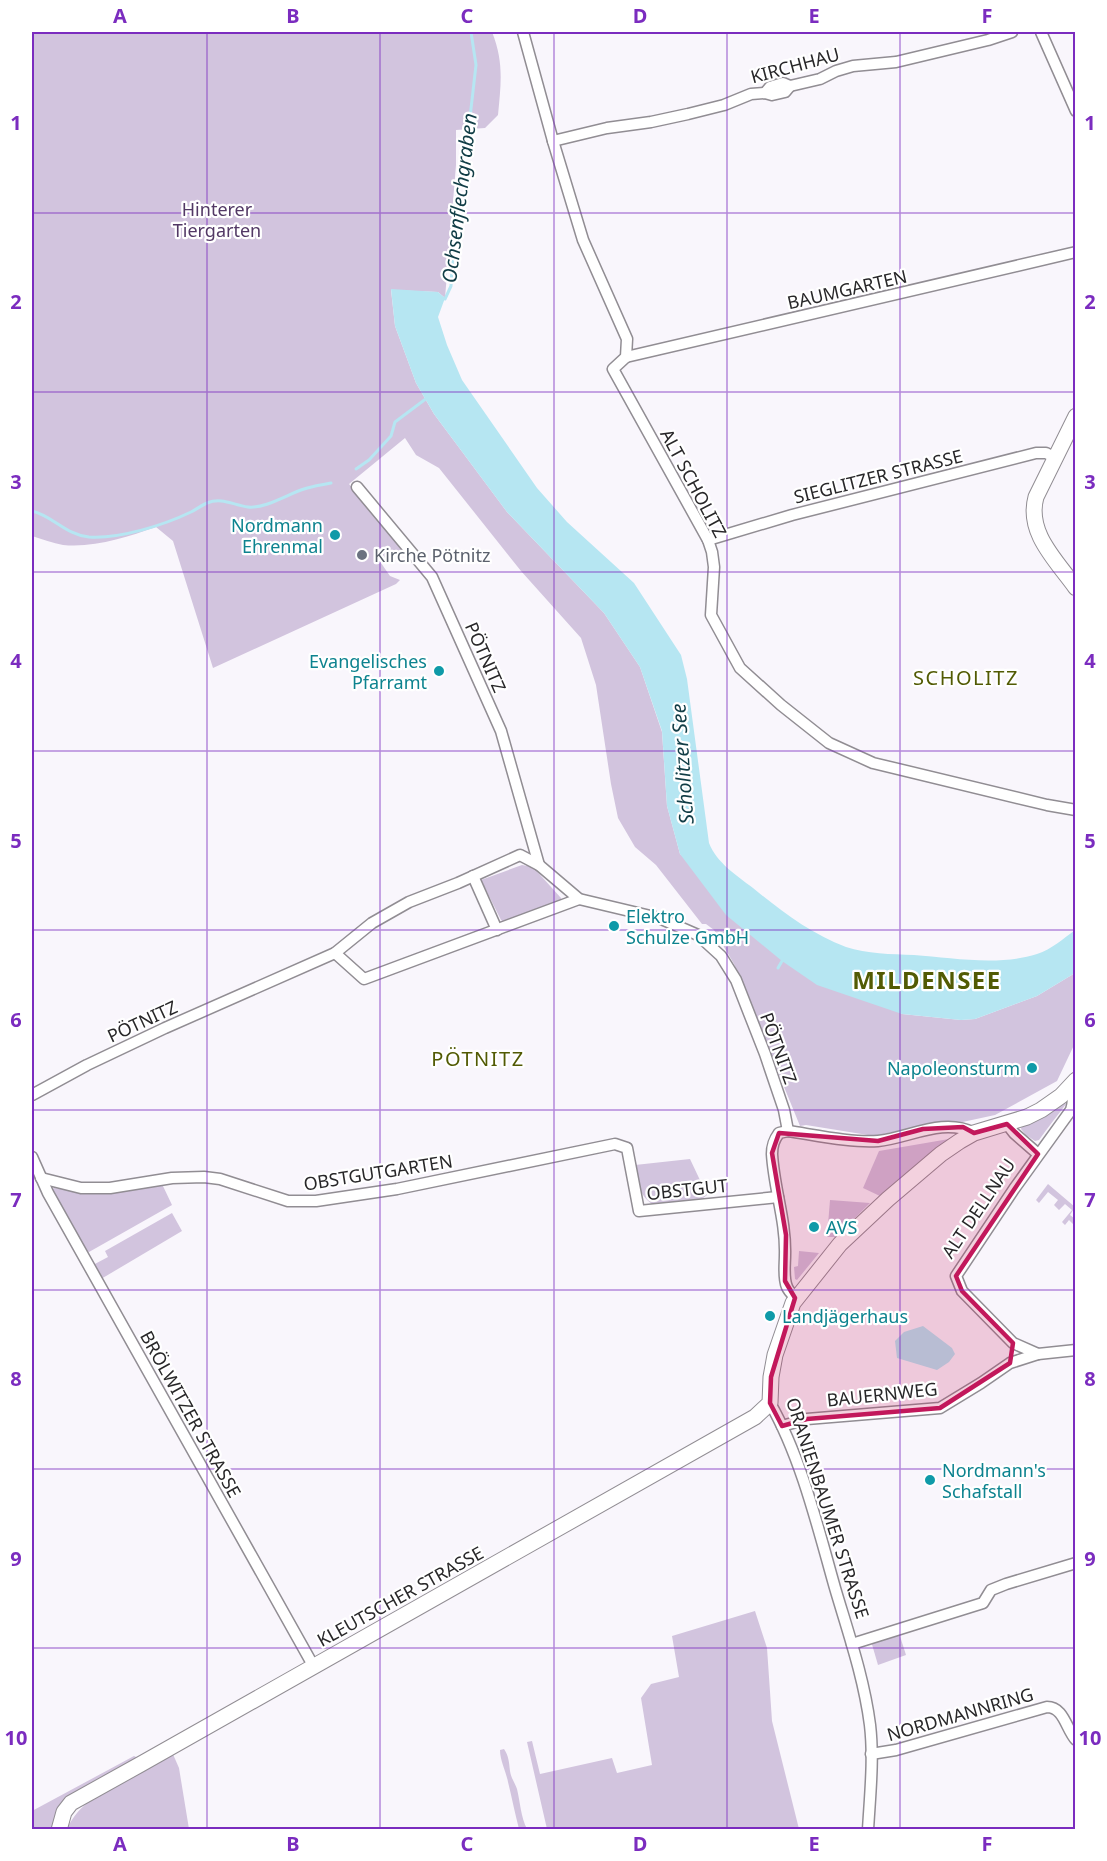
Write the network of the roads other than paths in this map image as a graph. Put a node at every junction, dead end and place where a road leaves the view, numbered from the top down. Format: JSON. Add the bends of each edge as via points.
{"nodes":[{"id":1,"x":523,"y":32,"type":"edge"},
{"id":2,"x":1012,"y":32,"type":"edge"},
{"id":3,"x":1041,"y":32,"type":"edge"},
{"id":4,"x":1076,"y":111,"type":"edge"},
{"id":5,"x":553,"y":141,"type":"junction"},
{"id":6,"x":1076,"y":252,"type":"edge"},
{"id":7,"x":626,"y":357,"type":"junction"},
{"id":8,"x":1076,"y":416,"type":"edge"},
{"id":9,"x":1056,"y":458,"type":"junction"},
{"id":10,"x":357,"y":487,"type":"dead end"},
{"id":11,"x":708,"y":540,"type":"junction"},
{"id":12,"x":1076,"y":588,"type":"edge"},
{"id":13,"x":1076,"y":810,"type":"edge"},
{"id":14,"x":539,"y":865,"type":"junction"},
{"id":15,"x":474,"y":876,"type":"junction"},
{"id":16,"x":579,"y":899,"type":"junction"},
{"id":17,"x":497,"y":930,"type":"junction"},
{"id":18,"x":335,"y":953,"type":"junction"},
{"id":19,"x":1072,"y":1084,"type":"edge"},
{"id":20,"x":32,"y":1095,"type":"edge"},
{"id":21,"x":1006,"y":1124,"type":"junction"},
{"id":22,"x":788,"y":1131,"type":"junction"},
{"id":23,"x":974,"y":1133,"type":"junction"},
{"id":24,"x":615,"y":1144,"type":"joint"},
{"id":25,"x":1038,"y":1154,"type":"junction"},
{"id":26,"x":32,"y":1157,"type":"edge"},
{"id":27,"x":41,"y":1178,"type":"junction"},
{"id":28,"x":778,"y":1197,"type":"junction"},
{"id":29,"x":796,"y":1298,"type":"junction"},
{"id":30,"x":1013,"y":1343,"type":"junction"},
{"id":31,"x":1076,"y":1350,"type":"edge"},
{"id":32,"x":1038,"y":1354,"type":"junction"},
{"id":33,"x":1010,"y":1363,"type":"junction"},
{"id":34,"x":770,"y":1403,"type":"junction"},
{"id":35,"x":782,"y":1426,"type":"junction"},
{"id":36,"x":1076,"y":1563,"type":"edge"},
{"id":37,"x":852,"y":1644,"type":"junction"},
{"id":38,"x":314,"y":1666,"type":"junction"},
{"id":39,"x":1075,"y":1743,"type":"edge"},
{"id":40,"x":871,"y":1754,"type":"junction"},
{"id":41,"x":59,"y":1830,"type":"edge"},
{"id":42,"x":868,"y":1830,"type":"edge"}],
"edges":[{"from":1,"to":5,"type":"street","name":"ALT SCHOLITZ"},
{"from":2,"to":5,"type":"street","name":"KIRCHHAU","via":[[896,62],[853,66],[790,86],[785,92],[746,96],[688,114]]},
{"from":3,"to":4,"type":"street"},
{"from":5,"to":7,"type":"street","name":"ALT SCHOLITZ","via":[[583,240],[627,339]]},
{"from":6,"to":7,"type":"street","name":"BAUMGARTEN"},
{"from":7,"to":11,"type":"street","name":"ALT SCHOLITZ","via":[[613,369]]},
{"from":8,"to":9,"type":"street"},
{"from":9,"to":11,"type":"street","name":"SIEGLITZER STRASSE","via":[[1036,453],[792,514]]},
{"from":9,"to":12,"type":"street","via":[[1036,497],[1034,518],[1037,533]]},
{"from":10,"to":14,"type":"street","name":"PÖTNITZ","via":[[432,577],[501,731]]},
{"from":11,"to":13,"type":"street","name":"ALT SCHOLITZ","via":[[714,567],[711,615],[740,668],[829,743],[873,764]]},
{"from":14,"to":15,"type":"street","name":"PÖTNITZ","via":[[520,855]]},
{"from":14,"to":16,"type":"street","name":"PÖTNITZ"},
{"from":15,"to":17,"type":"street"},
{"from":15,"to":18,"type":"street","name":"PÖTNITZ","via":[[409,902],[372,923]]},
{"from":16,"to":17,"type":"street"},
{"from":16,"to":22,"type":"street","name":"PÖTNITZ","via":[[659,918],[698,935],[721,956],[736,980],[761,1043]]},
{"from":17,"to":18,"type":"street","via":[[364,979]]},
{"from":18,"to":20,"type":"street","name":"PÖTNITZ","via":[[165,1028]]},
{"from":19,"to":21,"type":"street","name":"ALT DELLNAU","via":[[1041,1110]]},
{"from":19,"to":25,"type":"street","name":"ALT DELLNAU","via":[[1071,1110]]},
{"from":21,"to":23,"type":"street","name":"ORANIENBAUMER STRASSE"},
{"from":21,"to":25,"type":"street","name":"ALT DELLNAU"},
{"from":22,"to":23,"type":"street","via":[[878,1141],[950,1127],[963,1127]]},
{"from":22,"to":28,"type":"street","via":[[779,1133],[773,1141]]},
{"from":23,"to":29,"type":"street","name":"ORANIENBAUMER STRASSE","via":[[941,1154],[888,1199],[840,1244]]},
{"from":24,"to":27,"type":"street","name":"OBSTGUTGARTEN","via":[[397,1189],[316,1201],[288,1201],[204,1177],[110,1188],[81,1188]]},
{"from":24,"to":28,"type":"street","name":"OBSTGUT","via":[[627,1148],[639,1211]]},
{"from":25,"to":30,"type":"street","name":"ALT DELLNAU","via":[[956,1276],[962,1291]]},
{"from":26,"to":27,"type":"street"},
{"from":27,"to":38,"type":"street","name":"BRÖLWITZER STRASSE"},
{"from":28,"to":29,"type":"street","via":[[786,1235],[785,1281]]},
{"from":29,"to":34,"type":"street","name":"ORANIENBAUMER STRASSE","via":[[775,1355]]},
{"from":30,"to":32,"type":"street","name":"ALT DELLNAU"},
{"from":30,"to":33,"type":"street"},
{"from":31,"to":32,"type":"street","name":"ALT DELLNAU"},
{"from":32,"to":33,"type":"street","name":"BAUERNWEG"},
{"from":33,"to":35,"type":"street","name":"BAUERNWEG","via":[[940,1408],[807,1419]]},
{"from":34,"to":35,"type":"street","name":"ORANIENBAUMER STRASSE"},
{"from":34,"to":38,"type":"street","name":"KLEUTSCHER STRASSE","via":[[738,1427]]},
{"from":35,"to":37,"type":"street","name":"ORANIENBAUMER STRASSE"},
{"from":36,"to":37,"type":"street","via":[[991,1590],[983,1604]]},
{"from":37,"to":40,"type":"street","name":"ORANIENBAUMER STRASSE","via":[[867,1703]]},
{"from":38,"to":41,"type":"street","name":"KLEUTSCHER STRASSE","via":[[76,1799],[64,1812]]},
{"from":39,"to":40,"type":"street","name":"NORDMANNRING","via":[[1056,1709],[1047,1707]]},
{"from":40,"to":42,"type":"street","name":"ORANIENBAUMER STRASSE"}]}
